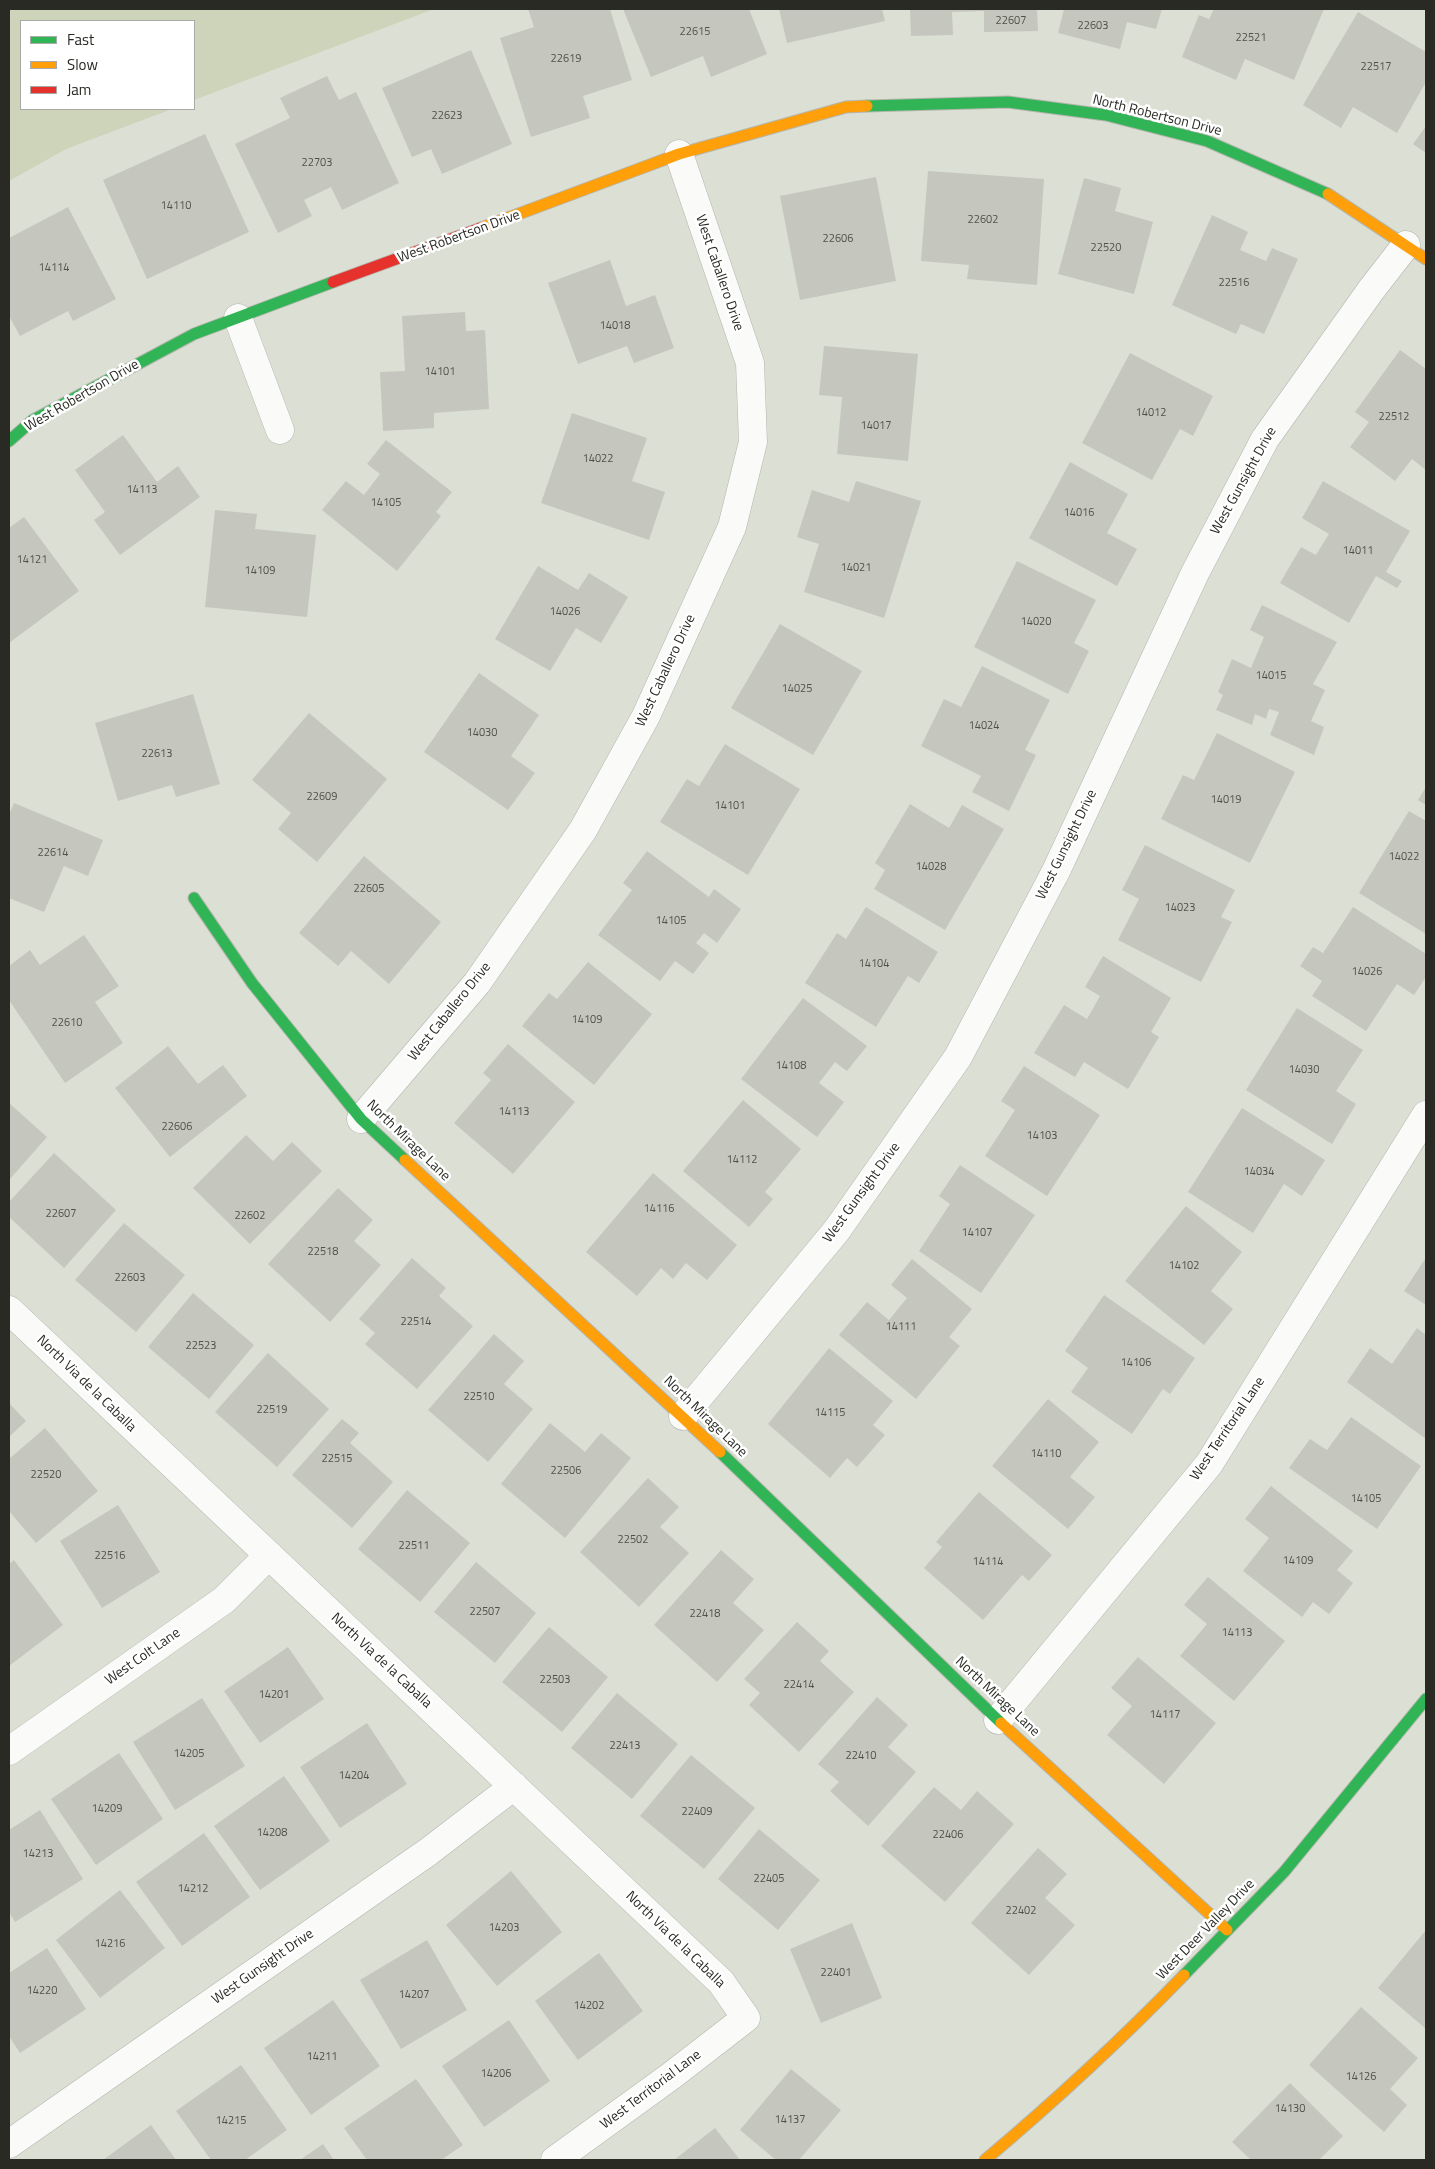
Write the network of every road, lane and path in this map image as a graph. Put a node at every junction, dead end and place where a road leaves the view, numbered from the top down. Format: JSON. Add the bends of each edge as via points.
{"nodes":[{"id":1,"x":679,"y":154,"type":"junction"},
{"id":2,"x":1416,"y":252,"type":"edge"},
{"id":3,"x":238,"y":318,"type":"junction"},
{"id":4,"x":280,"y":430,"type":"dead end"},
{"id":5,"x":9,"y":441,"type":"edge"},
{"id":6,"x":194,"y":898,"type":"dead end"},
{"id":7,"x":1426,"y":1115,"type":"edge"},
{"id":8,"x":361,"y":1119,"type":"junction"},
{"id":9,"x":9,"y":1310,"type":"edge"},
{"id":10,"x":683,"y":1416,"type":"junction"},
{"id":11,"x":269,"y":1555,"type":"junction"},
{"id":12,"x":1426,"y":1700,"type":"edge"},
{"id":13,"x":998,"y":1720,"type":"junction"},
{"id":14,"x":9,"y":1751,"type":"edge"},
{"id":15,"x":514,"y":1786,"type":"junction"},
{"id":16,"x":1227,"y":1930,"type":"junction"},
{"id":17,"x":746,"y":2018,"type":"joint"},
{"id":18,"x":9,"y":2144,"type":"edge"},
{"id":19,"x":555,"y":2160,"type":"edge"},
{"id":20,"x":986,"y":2160,"type":"edge"}],
"edges":[{"from":1,"to":2,"type":"street","name":"North Robertson Drive","via":[[846,107],[1008,102],[1106,115],[1207,141],[1323,190]]},
{"from":1,"to":3,"type":"street","name":"West Robertson Drive"},
{"from":1,"to":8,"type":"street","name":"West Caballero Drive","via":[[750,363],[753,442],[732,528],[646,716],[583,830],[477,983]]},
{"from":2,"to":10,"type":"street","name":"West Gunsight Drive","via":[[1370,290],[1265,438],[1195,573],[1056,871],[958,1057],[838,1230]]},
{"from":3,"to":4,"type":"street"},
{"from":3,"to":5,"type":"street","name":"West Robertson Drive","via":[[194,334],[126,370],[33,420]]},
{"from":6,"to":8,"type":"street","name":"North Mirage Lane","via":[[252,983]]},
{"from":7,"to":13,"type":"street","name":"West Territorial Lane","via":[[1209,1464]]},
{"from":8,"to":10,"type":"street","name":"North Mirage Lane"},
{"from":9,"to":11,"type":"street","name":"North Via de la Caballa"},
{"from":10,"to":13,"type":"street","name":"North Mirage Lane"},
{"from":11,"to":14,"type":"street","name":"West Colt Lane","via":[[224,1600]]},
{"from":11,"to":15,"type":"street","name":"North Via de la Caballa"},
{"from":12,"to":16,"type":"street","name":"West Deer Valley Drive","via":[[1284,1872]]},
{"from":13,"to":16,"type":"street","name":"North Mirage Lane"},
{"from":15,"to":17,"type":"street","name":"North Via de la Caballa","via":[[721,1982]]},
{"from":15,"to":18,"type":"street","name":"West Gunsight Drive","via":[[428,1852]]},
{"from":16,"to":20,"type":"street","name":"West Deer Valley Drive","via":[[1136,2025]]},
{"from":17,"to":19,"type":"street","name":"West Territorial Lane"}]}
